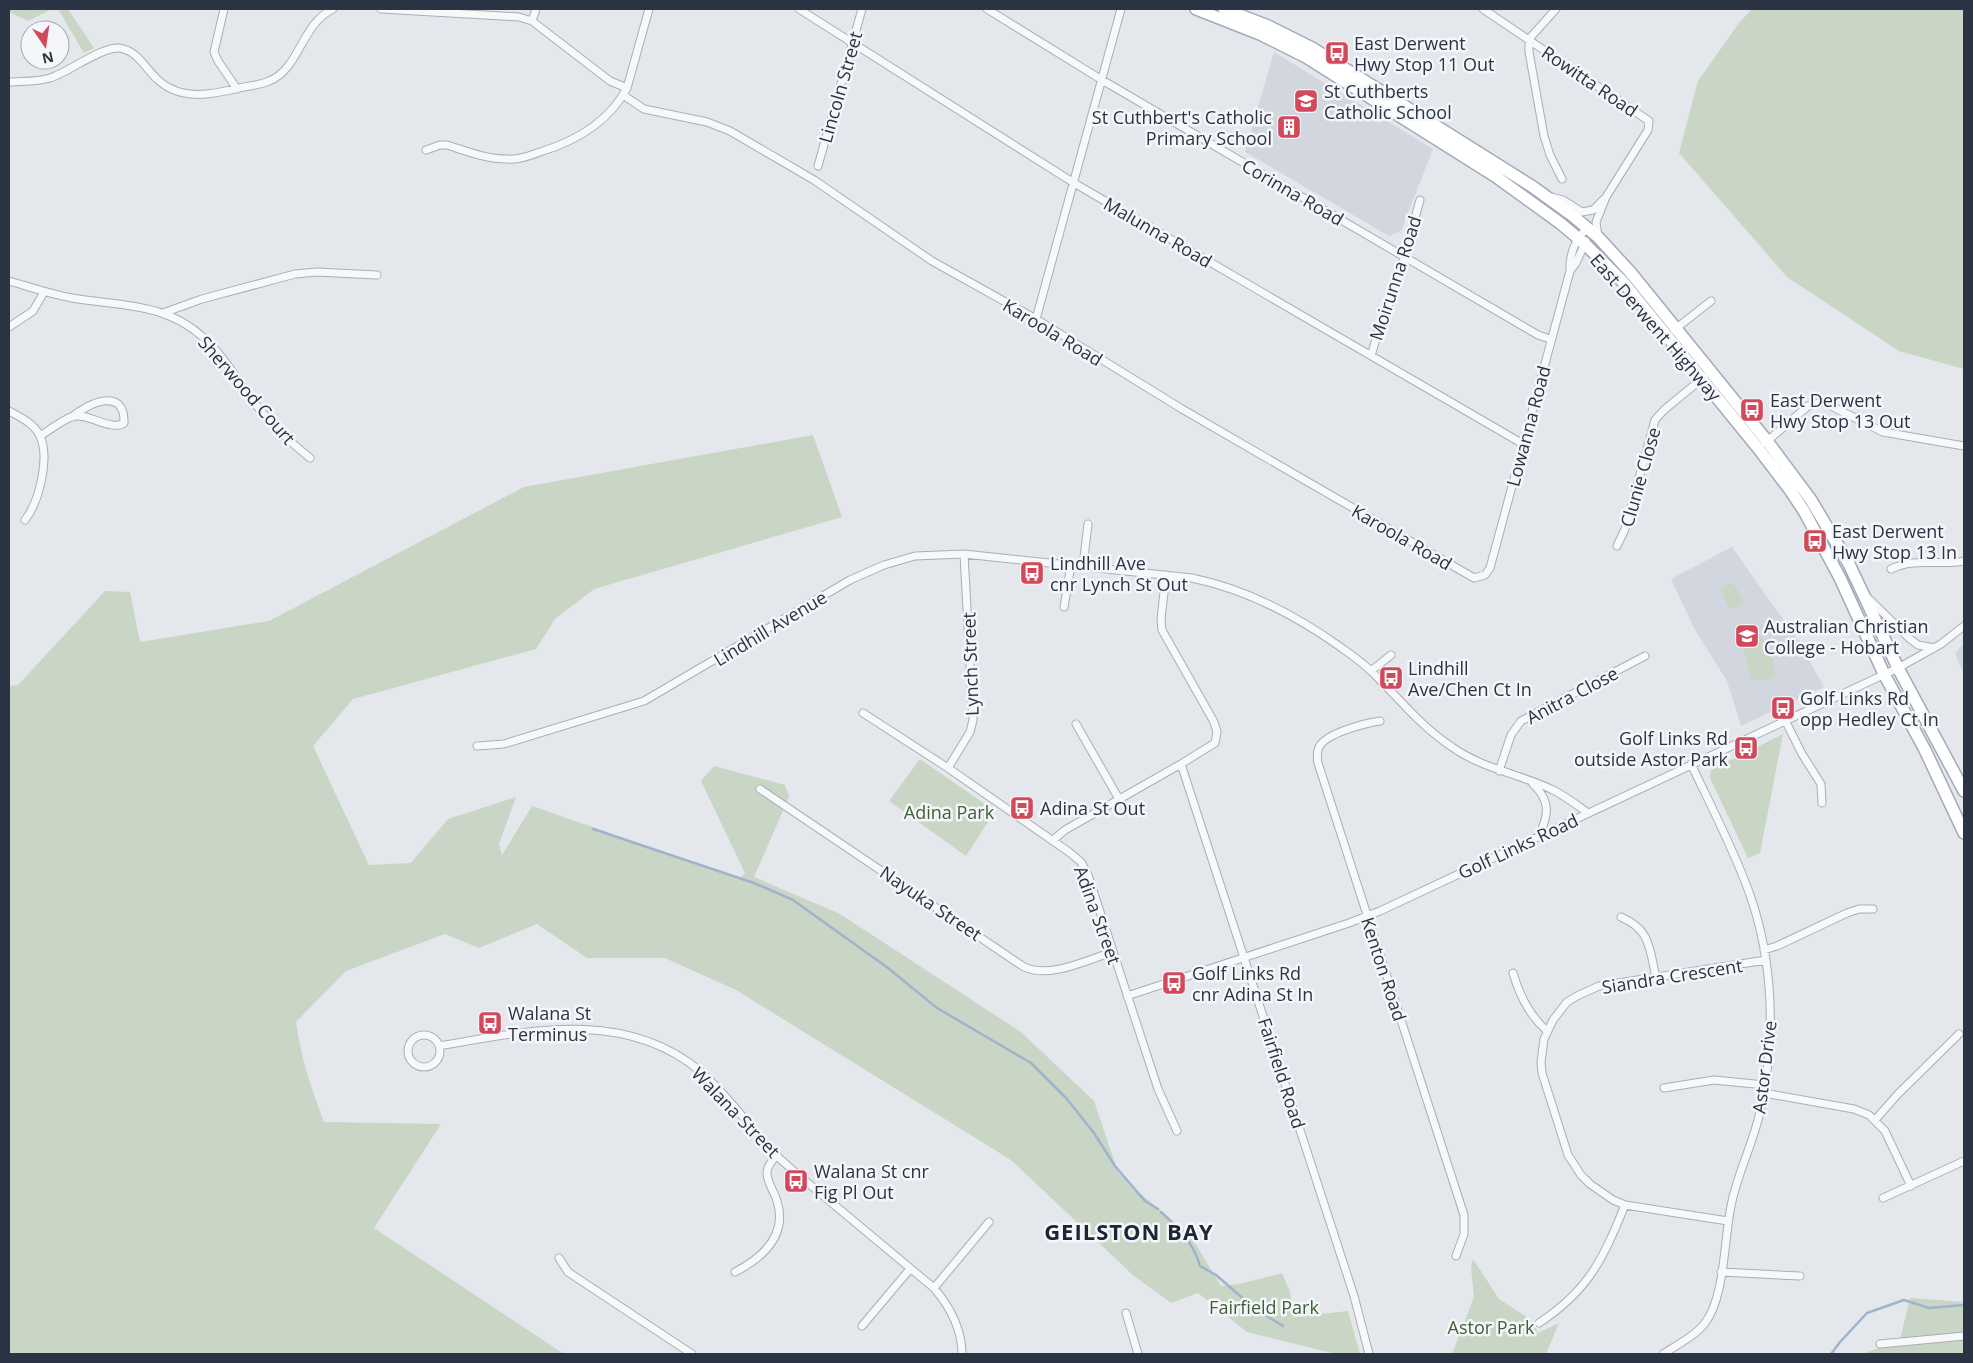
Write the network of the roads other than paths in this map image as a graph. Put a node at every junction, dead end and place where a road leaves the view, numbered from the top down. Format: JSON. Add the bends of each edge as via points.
{"nodes":[{"id":1,"x":224,"y":9,"type":"edge"},
{"id":2,"x":332,"y":9,"type":"edge"},
{"id":3,"x":381,"y":9,"type":"edge"},
{"id":4,"x":536,"y":9,"type":"edge"},
{"id":5,"x":649,"y":9,"type":"edge"},
{"id":6,"x":799,"y":9,"type":"edge"},
{"id":7,"x":862,"y":9,"type":"edge"},
{"id":8,"x":987,"y":9,"type":"edge"},
{"id":9,"x":1121,"y":9,"type":"edge"},
{"id":10,"x":1196,"y":9,"type":"edge"},
{"id":11,"x":1224,"y":9,"type":"edge"},
{"id":12,"x":1483,"y":9,"type":"edge"},
{"id":13,"x":1556,"y":9,"type":"edge"},
{"id":14,"x":532,"y":21,"type":"junction"},
{"id":15,"x":1530,"y":39,"type":"junction"},
{"id":16,"x":853,"y":43,"type":"junction"},
{"id":17,"x":1102,"y":80,"type":"junction"},
{"id":18,"x":9,"y":82,"type":"edge"},
{"id":19,"x":627,"y":88,"type":"junction"},
{"id":20,"x":237,"y":89,"type":"junction"},
{"id":21,"x":623,"y":95,"type":"junction"},
{"id":22,"x":426,"y":150,"type":"dead end"},
{"id":23,"x":818,"y":166,"type":"dead end"},
{"id":24,"x":1562,"y":179,"type":"dead end"},
{"id":25,"x":1074,"y":183,"type":"junction"},
{"id":26,"x":1545,"y":196,"type":"junction"},
{"id":27,"x":1606,"y":197,"type":"junction"},
{"id":28,"x":1420,"y":200,"type":"dead end"},
{"id":29,"x":1587,"y":228,"type":"junction"},
{"id":30,"x":1598,"y":237,"type":"junction"},
{"id":31,"x":1581,"y":241,"type":"junction"},
{"id":32,"x":1404,"y":256,"type":"junction"},
{"id":33,"x":377,"y":275,"type":"dead end"},
{"id":34,"x":9,"y":281,"type":"edge"},
{"id":35,"x":44,"y":292,"type":"junction"},
{"id":36,"x":1711,"y":301,"type":"dead end"},
{"id":37,"x":163,"y":313,"type":"junction"},
{"id":38,"x":1036,"y":319,"type":"junction"},
{"id":39,"x":9,"y":327,"type":"edge"},
{"id":40,"x":1671,"y":332,"type":"junction"},
{"id":41,"x":1550,"y":339,"type":"junction"},
{"id":42,"x":1371,"y":356,"type":"junction"},
{"id":43,"x":1707,"y":375,"type":"junction"},
{"id":44,"x":9,"y":411,"type":"edge"},
{"id":45,"x":72,"y":417,"type":"junction"},
{"id":46,"x":40,"y":436,"type":"junction"},
{"id":47,"x":1523,"y":444,"type":"junction"},
{"id":48,"x":1763,"y":445,"type":"junction"},
{"id":49,"x":1964,"y":446,"type":"edge"},
{"id":50,"x":310,"y":458,"type":"dead end"},
{"id":51,"x":25,"y":520,"type":"dead end"},
{"id":52,"x":1088,"y":524,"type":"dead end"},
{"id":53,"x":1617,"y":546,"type":"dead end"},
{"id":54,"x":964,"y":554,"type":"junction"},
{"id":55,"x":1964,"y":561,"type":"edge"},
{"id":56,"x":1071,"y":565,"type":"junction"},
{"id":57,"x":1083,"y":566,"type":"junction"},
{"id":58,"x":1891,"y":569,"type":"dead end"},
{"id":59,"x":1166,"y":575,"type":"junction"},
{"id":60,"x":1481,"y":577,"type":"joint"},
{"id":61,"x":1861,"y":592,"type":"junction"},
{"id":62,"x":1064,"y":607,"type":"dead end"},
{"id":63,"x":1964,"y":626,"type":"edge"},
{"id":64,"x":1935,"y":648,"type":"junction"},
{"id":65,"x":1390,"y":655,"type":"dead end"},
{"id":66,"x":1645,"y":656,"type":"dead end"},
{"id":67,"x":1898,"y":668,"type":"junction"},
{"id":68,"x":1371,"y":671,"type":"junction"},
{"id":69,"x":1884,"y":674,"type":"junction"},
{"id":70,"x":862,"y":713,"type":"dead end"},
{"id":71,"x":1785,"y":720,"type":"junction"},
{"id":72,"x":1380,"y":721,"type":"dead end"},
{"id":73,"x":1076,"y":724,"type":"dead end"},
{"id":74,"x":476,"y":746,"type":"dead end"},
{"id":75,"x":1181,"y":764,"type":"junction"},
{"id":76,"x":1691,"y":764,"type":"junction"},
{"id":77,"x":948,"y":768,"type":"junction"},
{"id":78,"x":1498,"y":771,"type":"junction"},
{"id":79,"x":1531,"y":782,"type":"junction"},
{"id":80,"x":760,"y":789,"type":"dead end"},
{"id":81,"x":1964,"y":790,"type":"edge"},
{"id":82,"x":1119,"y":798,"type":"junction"},
{"id":83,"x":1822,"y":803,"type":"dead end"},
{"id":84,"x":1588,"y":813,"type":"junction"},
{"id":85,"x":1964,"y":833,"type":"edge"},
{"id":86,"x":1537,"y":837,"type":"junction"},
{"id":87,"x":1053,"y":840,"type":"junction"},
{"id":88,"x":1873,"y":909,"type":"dead end"},
{"id":89,"x":1367,"y":916,"type":"junction"},
{"id":90,"x":1621,"y":917,"type":"dead end"},
{"id":91,"x":1764,"y":950,"type":"junction"},
{"id":92,"x":1113,"y":952,"type":"junction"},
{"id":93,"x":1244,"y":958,"type":"junction"},
{"id":94,"x":1766,"y":960,"type":"junction"},
{"id":95,"x":1513,"y":973,"type":"dead end"},
{"id":96,"x":1656,"y":977,"type":"junction"},
{"id":97,"x":1127,"y":996,"type":"junction"},
{"id":98,"x":1547,"y":1031,"type":"junction"},
{"id":99,"x":1959,"y":1034,"type":"dead end"},
{"id":100,"x":439,"y":1046,"type":"junction"},
{"id":101,"x":1664,"y":1088,"type":"dead end"},
{"id":102,"x":1764,"y":1089,"type":"junction"},
{"id":103,"x":1875,"y":1120,"type":"junction"},
{"id":104,"x":1177,"y":1131,"type":"dead end"},
{"id":105,"x":776,"y":1155,"type":"junction"},
{"id":106,"x":1964,"y":1161,"type":"edge"},
{"id":107,"x":1911,"y":1186,"type":"junction"},
{"id":108,"x":1883,"y":1198,"type":"dead end"},
{"id":109,"x":1625,"y":1205,"type":"junction"},
{"id":110,"x":1728,"y":1221,"type":"junction"},
{"id":111,"x":989,"y":1222,"type":"dead end"},
{"id":112,"x":1456,"y":1256,"type":"dead end"},
{"id":113,"x":559,"y":1258,"type":"dead end"},
{"id":114,"x":910,"y":1269,"type":"junction"},
{"id":115,"x":735,"y":1272,"type":"dead end"},
{"id":116,"x":1721,"y":1272,"type":"junction"},
{"id":117,"x":1800,"y":1276,"type":"dead end"},
{"id":118,"x":934,"y":1288,"type":"junction"},
{"id":119,"x":1126,"y":1313,"type":"dead end"},
{"id":120,"x":1539,"y":1323,"type":"dead end"},
{"id":121,"x":862,"y":1326,"type":"dead end"},
{"id":122,"x":1964,"y":1336,"type":"edge"},
{"id":123,"x":1880,"y":1344,"type":"dead end"},
{"id":124,"x":692,"y":1354,"type":"edge"},
{"id":125,"x":962,"y":1354,"type":"edge"},
{"id":126,"x":1138,"y":1354,"type":"edge"},
{"id":127,"x":1369,"y":1354,"type":"edge"},
{"id":128,"x":1663,"y":1354,"type":"edge"}],
"edges":[{"from":1,"to":20,"type":"street","via":[[214,52]]},
{"from":2,"to":20,"type":"street","via":[[304,36],[284,71],[268,82]]},
{"from":3,"to":14,"type":"street"},
{"from":4,"to":14,"type":"street"},
{"from":5,"to":19,"type":"street"},
{"from":6,"to":16,"type":"street","name":"Malunna Road"},
{"from":7,"to":16,"type":"street","name":"Lincoln Street"},
{"from":8,"to":17,"type":"street","name":"Corinna Road"},
{"from":9,"to":17,"type":"street"},
{"from":10,"to":31,"type":"main road","name":"East Derwent Highway","via":[[1278,42],[1317,63],[1495,176]]},
{"from":11,"to":26,"type":"main road","name":"East Derwent Highway","via":[[1312,48]]},
{"from":12,"to":15,"type":"street","name":"Rowitta Road"},
{"from":13,"to":15,"type":"street"},
{"from":14,"to":19,"type":"street","via":[[610,81]]},
{"from":15,"to":24,"type":"street","via":[[1529,59],[1544,136]]},
{"from":15,"to":27,"type":"street","name":"Rowitta Road","via":[[1649,121],[1648,130]]},
{"from":16,"to":23,"type":"street","name":"Lincoln Street"},
{"from":16,"to":25,"type":"street","name":"Malunna Road"},
{"from":17,"to":25,"type":"street"},
{"from":17,"to":32,"type":"street","name":"Corinna Road"},
{"from":18,"to":20,"type":"street","via":[[50,78],[118,48],[132,53],[157,79],[175,91],[209,94]]},
{"from":19,"to":21,"type":"street"},
{"from":21,"to":22,"type":"street","via":[[603,119],[577,138],[517,159],[499,159],[447,145]]},
{"from":21,"to":38,"type":"street","name":"Karoola Road","via":[[644,109],[707,122],[730,131],[814,180],[932,261]]},
{"from":25,"to":38,"type":"street"},
{"from":25,"to":42,"type":"street","name":"Malunna Road"},
{"from":26,"to":27,"type":"street","name":"Rowitta Road","via":[[1563,200],[1582,212],[1593,210]]},
{"from":26,"to":29,"type":"main road","name":"East Derwent Highway"},
{"from":27,"to":30,"type":"street","name":"Rowitta Road","via":[[1596,222]]},
{"from":28,"to":32,"type":"street","name":"Moirunna Road"},
{"from":29,"to":30,"type":"main road","name":"East Derwent Highway"},
{"from":29,"to":31,"type":"street","name":"Lowanna Road"},
{"from":30,"to":40,"type":"main road","name":"East Derwent Highway","via":[[1631,273]]},
{"from":31,"to":40,"type":"main road","name":"East Derwent Highway"},
{"from":31,"to":41,"type":"street","name":"Lowanna Road"},
{"from":32,"to":41,"type":"street","name":"Corinna Road"},
{"from":32,"to":42,"type":"street","name":"Moirunna Road"},
{"from":33,"to":37,"type":"street","via":[[294,274]]},
{"from":34,"to":35,"type":"street","name":"Sherwood Court"},
{"from":35,"to":37,"type":"street","name":"Sherwood Court"},
{"from":35,"to":39,"type":"street","via":[[33,311]]},
{"from":36,"to":40,"type":"street"},
{"from":37,"to":50,"type":"street","name":"Sherwood Court","via":[[204,337],[273,425]]},
{"from":38,"to":60,"type":"street","name":"Karoola Road","via":[[1174,404],[1468,575]]},
{"from":40,"to":43,"type":"main road","name":"East Derwent Highway"},
{"from":41,"to":47,"type":"street","name":"Lowanna Road"},
{"from":42,"to":47,"type":"street","name":"Malunna Road"},
{"from":43,"to":48,"type":"main road","name":"East Derwent Highway"},
{"from":43,"to":53,"type":"street","name":"Clunie Close","via":[[1655,420],[1625,529]]},
{"from":44,"to":46,"type":"street","via":[[31,424]]},
{"from":45,"to":45,"type":"street","via":[[88,404],[106,400],[118,406],[124,423],[118,426]]},
{"from":45,"to":46,"type":"street"},
{"from":46,"to":51,"type":"street","via":[[44,450],[43,469],[36,500]]},
{"from":47,"to":60,"type":"street","name":"Lowanna Road","via":[[1490,568]]},
{"from":48,"to":49,"type":"street","via":[[1808,406],[1823,402],[1883,432]]},
{"from":48,"to":61,"type":"main road","name":"East Derwent Highway","via":[[1797,480],[1831,532]]},
{"from":48,"to":69,"type":"main road","name":"East Derwent Highway","via":[[1816,532]]},
{"from":52,"to":57,"type":"street"},
{"from":54,"to":56,"type":"street","name":"Lindhill Avenue"},
{"from":54,"to":74,"type":"street","name":"Lindhill Avenue","via":[[915,556],[869,570],[644,701],[504,744]]},
{"from":54,"to":77,"type":"street","name":"Lynch Street","via":[[973,720],[970,732]]},
{"from":55,"to":58,"type":"street","via":[[1917,561]]},
{"from":56,"to":57,"type":"street","name":"Lindhill Avenue"},
{"from":56,"to":62,"type":"street"},
{"from":57,"to":59,"type":"street","name":"Lindhill Avenue"},
{"from":59,"to":68,"type":"street","name":"Lindhill Avenue","via":[[1212,583],[1283,611]]},
{"from":59,"to":75,"type":"street","via":[[1162,630],[1217,732],[1214,743]]},
{"from":61,"to":64,"type":"street","via":[[1910,639],[1918,645]]},
{"from":61,"to":67,"type":"main road","name":"East Derwent Highway"},
{"from":63,"to":64,"type":"street","name":"Golf Links Road"},
{"from":64,"to":67,"type":"street","name":"Golf Links Road"},
{"from":65,"to":68,"type":"street"},
{"from":66,"to":78,"type":"street","name":"Anitra Close","via":[[1521,721],[1511,735]]},
{"from":67,"to":69,"type":"street","name":"Golf Links Road"},
{"from":67,"to":81,"type":"main road","name":"East Derwent Highway"},
{"from":68,"to":78,"type":"street","name":"Lindhill Avenue","via":[[1433,734],[1469,758]]},
{"from":69,"to":71,"type":"street","name":"Golf Links Road"},
{"from":69,"to":85,"type":"main road","name":"East Derwent Highway"},
{"from":70,"to":77,"type":"street","name":"Adina Street"},
{"from":71,"to":76,"type":"street","name":"Golf Links Road"},
{"from":71,"to":83,"type":"street","via":[[1821,784]]},
{"from":72,"to":89,"type":"street","name":"Kenton Road","via":[[1358,725],[1326,740],[1317,757]]},
{"from":73,"to":82,"type":"street"},
{"from":75,"to":82,"type":"street"},
{"from":75,"to":93,"type":"street","name":"Fairfield Road"},
{"from":76,"to":84,"type":"street","name":"Golf Links Road"},
{"from":76,"to":91,"type":"street","name":"Astor Drive","via":[[1736,858],[1756,914]]},
{"from":77,"to":87,"type":"street","name":"Adina Street"},
{"from":78,"to":79,"type":"street","name":"Lindhill Avenue"},
{"from":79,"to":84,"type":"street","name":"Lindhill Avenue","via":[[1554,791]]},
{"from":79,"to":86,"type":"street","via":[[1541,792],[1546,808],[1544,825]]},
{"from":80,"to":92,"type":"street","name":"Nayuka Street","via":[[1030,969],[1041,972],[1055,970]]},
{"from":82,"to":87,"type":"street"},
{"from":84,"to":86,"type":"street","name":"Golf Links Road"},
{"from":86,"to":89,"type":"street","name":"Golf Links Road"},
{"from":87,"to":92,"type":"street","name":"Adina Street","via":[[1076,856],[1085,867]]},
{"from":88,"to":91,"type":"street","via":[[1847,913]]},
{"from":89,"to":93,"type":"street","name":"Golf Links Road"},
{"from":89,"to":112,"type":"street","name":"Kenton Road","via":[[1464,1215],[1464,1234]]},
{"from":90,"to":96,"type":"street","via":[[1644,933]]},
{"from":91,"to":94,"type":"street","name":"Astor Drive"},
{"from":92,"to":97,"type":"street","name":"Adina Street"},
{"from":93,"to":97,"type":"street","name":"Golf Links Road"},
{"from":93,"to":127,"type":"street","name":"Fairfield Road","via":[[1354,1296]]},
{"from":94,"to":96,"type":"street","name":"Siandra Crescent"},
{"from":94,"to":102,"type":"street","name":"Astor Drive","via":[[1771,1029]]},
{"from":95,"to":98,"type":"street","via":[[1534,1017]]},
{"from":96,"to":98,"type":"street","name":"Siandra Crescent","via":[[1599,986],[1587,991],[1563,1007]]},
{"from":97,"to":104,"type":"street","name":"Adina Street","via":[[1158,1089]]},
{"from":98,"to":109,"type":"street","name":"Siandra Crescent","via":[[1542,1051],[1542,1073],[1568,1155],[1590,1184]]},
{"from":99,"to":103,"type":"street"},
{"from":100,"to":100,"type":"street","via":[[436,1062],[427,1067],[416,1066],[409,1057],[409,1046],[419,1036],[434,1038]]},
{"from":100,"to":105,"type":"street","name":"Walana Street","via":[[508,1034],[572,1029],[613,1031],[644,1039],[682,1058],[702,1073]]},
{"from":101,"to":102,"type":"street","via":[[1714,1080]]},
{"from":102,"to":103,"type":"street","via":[[1854,1109]]},
{"from":102,"to":110,"type":"street","name":"Astor Drive","via":[[1754,1137]]},
{"from":103,"to":107,"type":"street","via":[[1888,1138]]},
{"from":105,"to":114,"type":"street","name":"Walana Street"},
{"from":105,"to":115,"type":"street","via":[[767,1171],[778,1204],[775,1235],[762,1256]]},
{"from":106,"to":107,"type":"street"},
{"from":107,"to":108,"type":"street"},
{"from":109,"to":110,"type":"street","name":"Siandra Crescent"},
{"from":109,"to":120,"type":"street","via":[[1608,1247],[1590,1276],[1562,1306]]},
{"from":110,"to":116,"type":"street","name":"Astor Drive"},
{"from":111,"to":118,"type":"street"},
{"from":113,"to":124,"type":"street","via":[[568,1272]]},
{"from":114,"to":118,"type":"street","name":"Walana Street"},
{"from":114,"to":121,"type":"street"},
{"from":116,"to":117,"type":"street"},
{"from":116,"to":128,"type":"street","name":"Astor Drive","via":[[1716,1302],[1705,1323]]},
{"from":118,"to":125,"type":"street","name":"Walana Street","via":[[957,1325]]},
{"from":119,"to":126,"type":"street"},
{"from":122,"to":123,"type":"street"}]}
